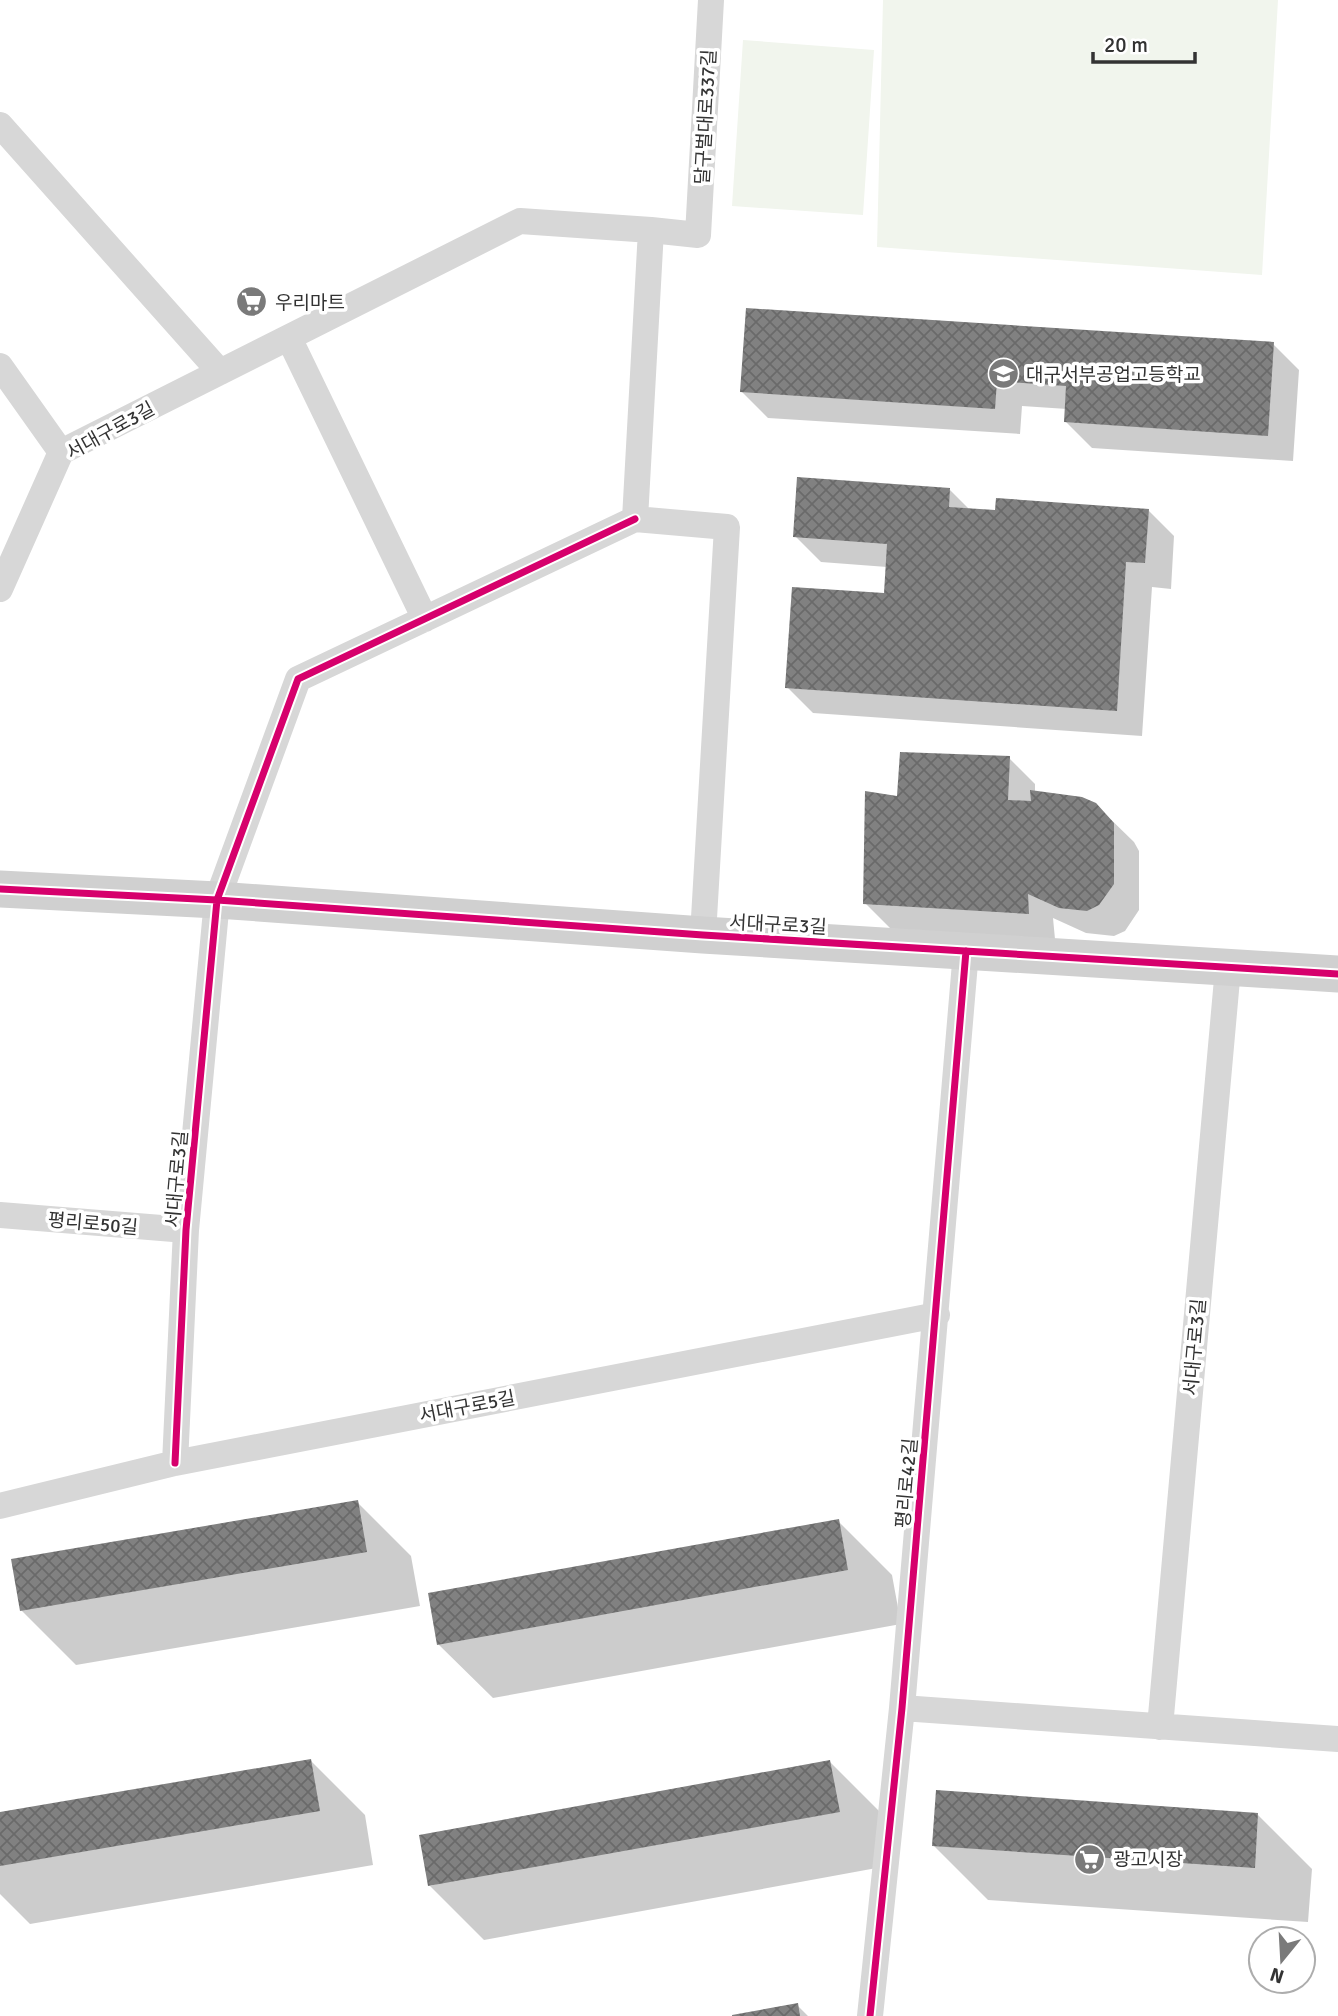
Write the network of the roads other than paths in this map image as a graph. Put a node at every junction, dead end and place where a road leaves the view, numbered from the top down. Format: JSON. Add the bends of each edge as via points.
{"nodes":[{"id":1,"x":711,"y":0,"type":"edge"},
{"id":2,"x":0,"y":125,"type":"edge"},
{"id":3,"x":651,"y":230,"type":"junction"},
{"id":4,"x":698,"y":234,"type":"joint"},
{"id":5,"x":289,"y":338,"type":"junction"},
{"id":6,"x":0,"y":366,"type":"edge"},
{"id":7,"x":219,"y":372,"type":"junction"},
{"id":8,"x":61,"y":452,"type":"junction"},
{"id":9,"x":635,"y":519,"type":"junction"},
{"id":10,"x":0,"y":589,"type":"edge"},
{"id":11,"x":425,"y":619,"type":"junction"},
{"id":12,"x":0,"y":889,"type":"edge"},
{"id":13,"x":217,"y":900,"type":"junction"},
{"id":14,"x":703,"y":935,"type":"junction"},
{"id":15,"x":966,"y":951,"type":"junction"},
{"id":16,"x":1228,"y":968,"type":"junction"},
{"id":17,"x":1338,"y":974,"type":"edge"},
{"id":18,"x":0,"y":1215,"type":"edge"},
{"id":19,"x":186,"y":1230,"type":"junction"},
{"id":20,"x":937,"y":1315,"type":"junction"},
{"id":21,"x":175,"y":1463,"type":"junction"},
{"id":22,"x":0,"y":1506,"type":"edge"},
{"id":23,"x":902,"y":1708,"type":"junction"},
{"id":24,"x":1160,"y":1727,"type":"junction"},
{"id":25,"x":1338,"y":1739,"type":"edge"},
{"id":26,"x":870,"y":2016,"type":"edge"}],
"edges":[{"from":1,"to":4,"type":"street","name":"달구벌대로337길"},
{"from":2,"to":7,"type":"street"},
{"from":3,"to":4,"type":"street","name":"서대구로3길"},
{"from":3,"to":5,"type":"street","name":"서대구로3길","via":[[520,221]]},
{"from":3,"to":9,"type":"street"},
{"from":5,"to":7,"type":"street","name":"서대구로3길"},
{"from":5,"to":11,"type":"street"},
{"from":6,"to":8,"type":"street"},
{"from":7,"to":8,"type":"street","name":"서대구로3길"},
{"from":8,"to":10,"type":"street","name":"서대구로3길"},
{"from":9,"to":11,"type":"street","name":"서대구로3길"},
{"from":9,"to":14,"type":"street","via":[[727,527]]},
{"from":11,"to":13,"type":"street","name":"서대구로3길","via":[[298,679]]},
{"from":12,"to":13,"type":"street","name":"서대구로3길"},
{"from":13,"to":14,"type":"street","name":"서대구로3길"},
{"from":13,"to":19,"type":"street","name":"서대구로3길"},
{"from":14,"to":15,"type":"street","name":"서대구로3길"},
{"from":15,"to":16,"type":"street","name":"서대구로3길"},
{"from":15,"to":20,"type":"street","name":"평리로42길"},
{"from":16,"to":17,"type":"street","name":"서대구로3길"},
{"from":16,"to":24,"type":"street","name":"서대구로3길"},
{"from":18,"to":19,"type":"street","name":"평리로50길"},
{"from":19,"to":21,"type":"street","name":"서대구로3길"},
{"from":20,"to":21,"type":"street","name":"서대구로5길"},
{"from":20,"to":23,"type":"street","name":"평리로42길"},
{"from":21,"to":22,"type":"street","name":"서대구로5길"},
{"from":23,"to":24,"type":"street"},
{"from":23,"to":26,"type":"street","name":"평리로42길"},
{"from":24,"to":25,"type":"street"}]}
